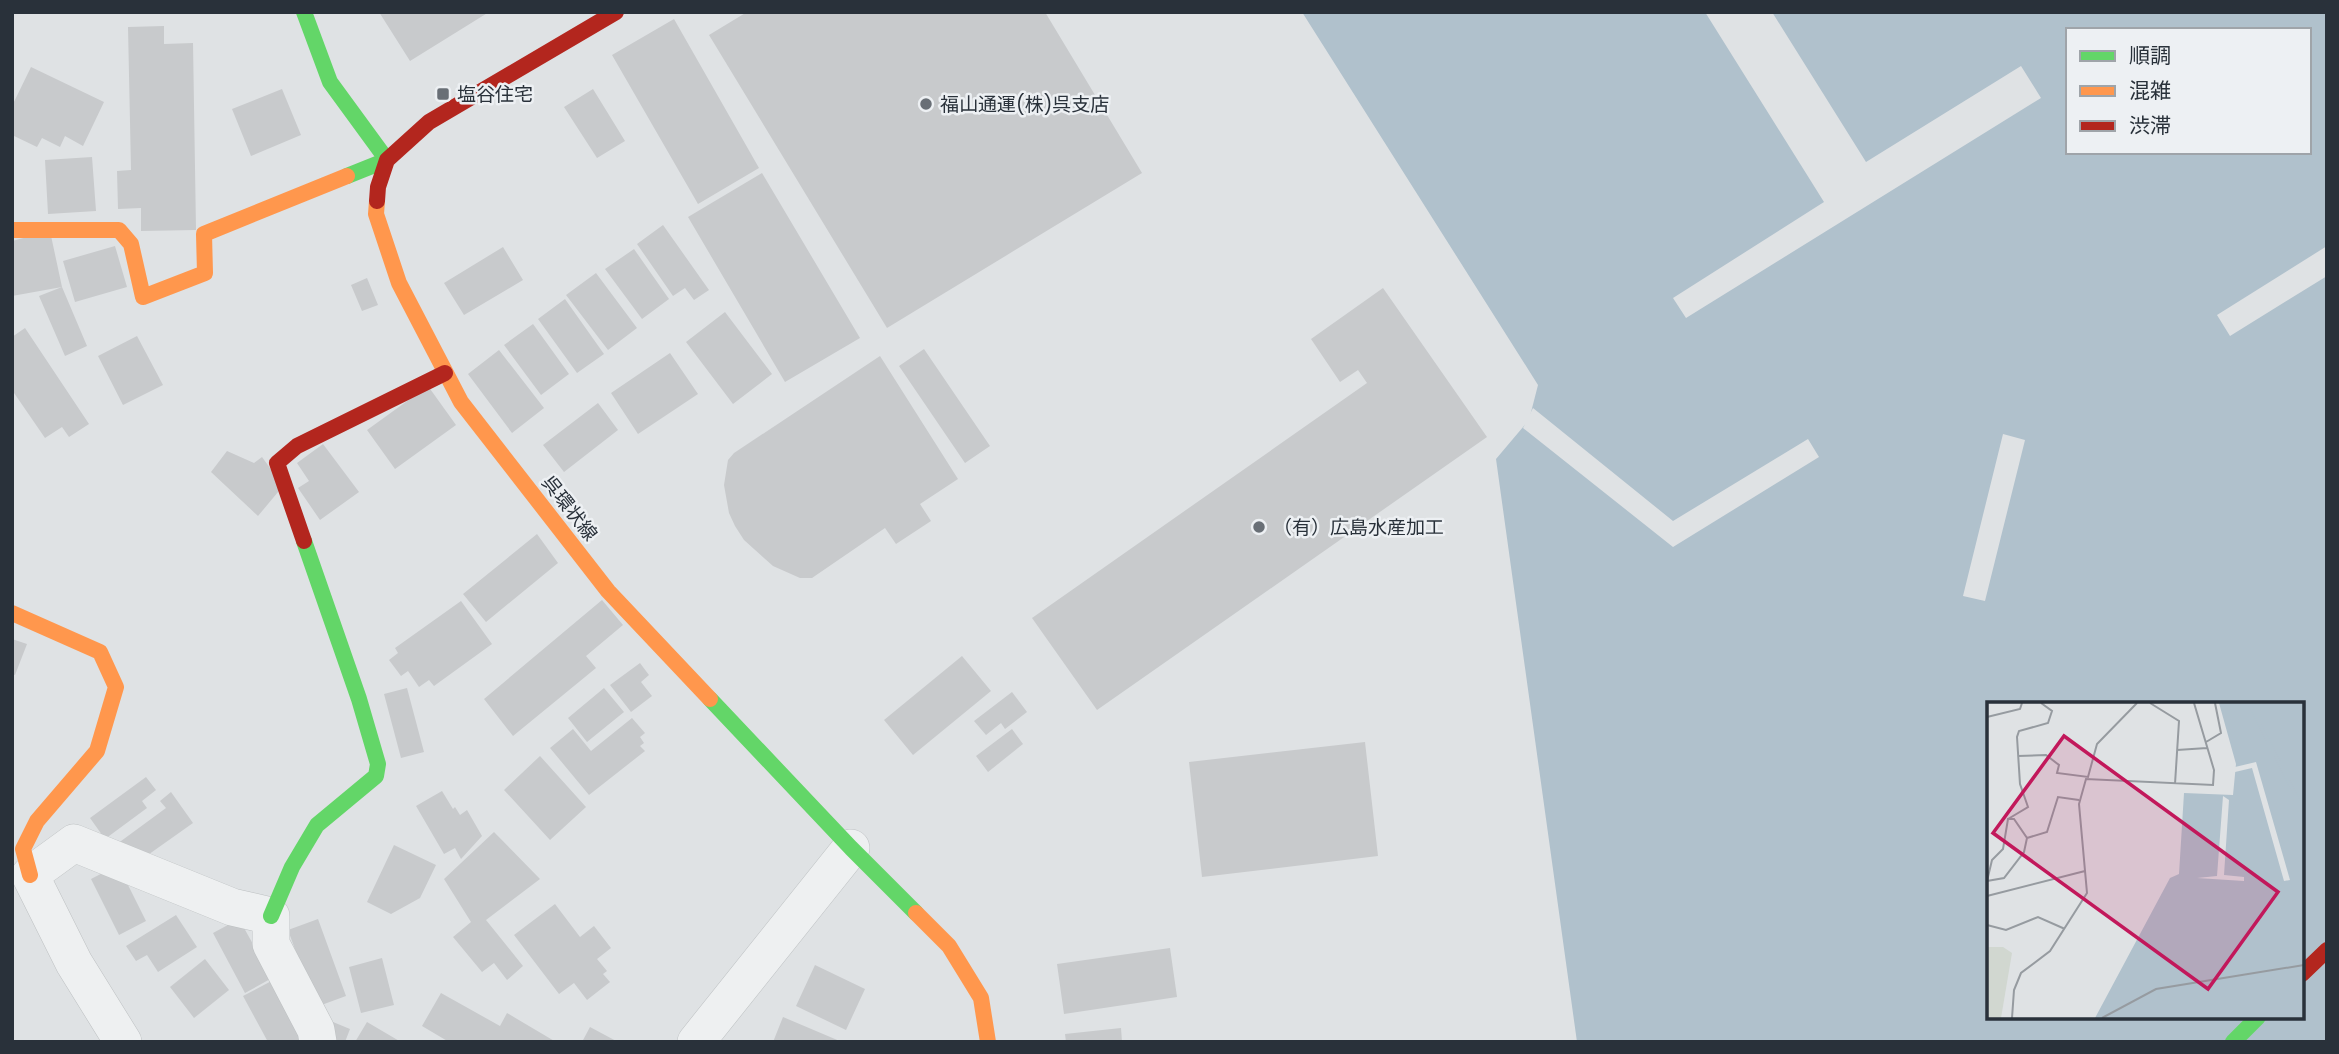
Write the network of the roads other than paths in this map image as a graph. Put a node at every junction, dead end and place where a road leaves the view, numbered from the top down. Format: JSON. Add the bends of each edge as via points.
{"nodes":[{"id":1,"x":304,"y":12,"type":"edge"},
{"id":2,"x":617,"y":12,"type":"edge"},
{"id":3,"x":387,"y":160,"type":"junction"},
{"id":4,"x":12,"y":230,"type":"edge"},
{"id":5,"x":444,"y":373,"type":"junction"},
{"id":6,"x":12,"y":613,"type":"edge"},
{"id":7,"x":851,"y":848,"type":"junction"},
{"id":8,"x":30,"y":875,"type":"junction"},
{"id":9,"x":271,"y":916,"type":"junction"},
{"id":10,"x":2327,"y":950,"type":"edge"},
{"id":11,"x":2304,"y":972,"type":"edge"},
{"id":12,"x":2256,"y":1019,"type":"edge"},
{"id":13,"x":124,"y":1042,"type":"edge"},
{"id":14,"x":318,"y":1042,"type":"edge"},
{"id":15,"x":696,"y":1042,"type":"edge"},
{"id":16,"x":988,"y":1042,"type":"edge"},
{"id":17,"x":2233,"y":1042,"type":"edge"}],
"edges":[{"from":1,"to":3,"type":"street","via":[[330,82]]},
{"from":2,"to":3,"type":"street","via":[[429,122]]},
{"from":3,"to":4,"type":"street","via":[[204,234],[205,273],[143,297],[131,244],[118,229]]},
{"from":3,"to":5,"type":"street","name":"呉環状線","via":[[376,214],[399,283]]},
{"from":5,"to":7,"type":"street","name":"呉環状線","via":[[461,402],[608,591]]},
{"from":5,"to":9,"type":"street","via":[[297,446],[277,463],[378,764],[376,776],[317,825]]},
{"from":6,"to":8,"type":"street","via":[[100,652],[116,687],[97,751],[37,821],[23,849]]},
{"from":7,"to":15,"type":"street"},
{"from":7,"to":16,"type":"street","name":"呉環状線","via":[[948,946],[981,998]]},
{"from":8,"to":9,"type":"street","via":[[74,843],[232,907]]},
{"from":8,"to":13,"type":"street","via":[[74,963]]},
{"from":9,"to":14,"type":"street","via":[[271,944]]},
{"from":10,"to":11,"type":"street"},
{"from":12,"to":17,"type":"street"}]}
